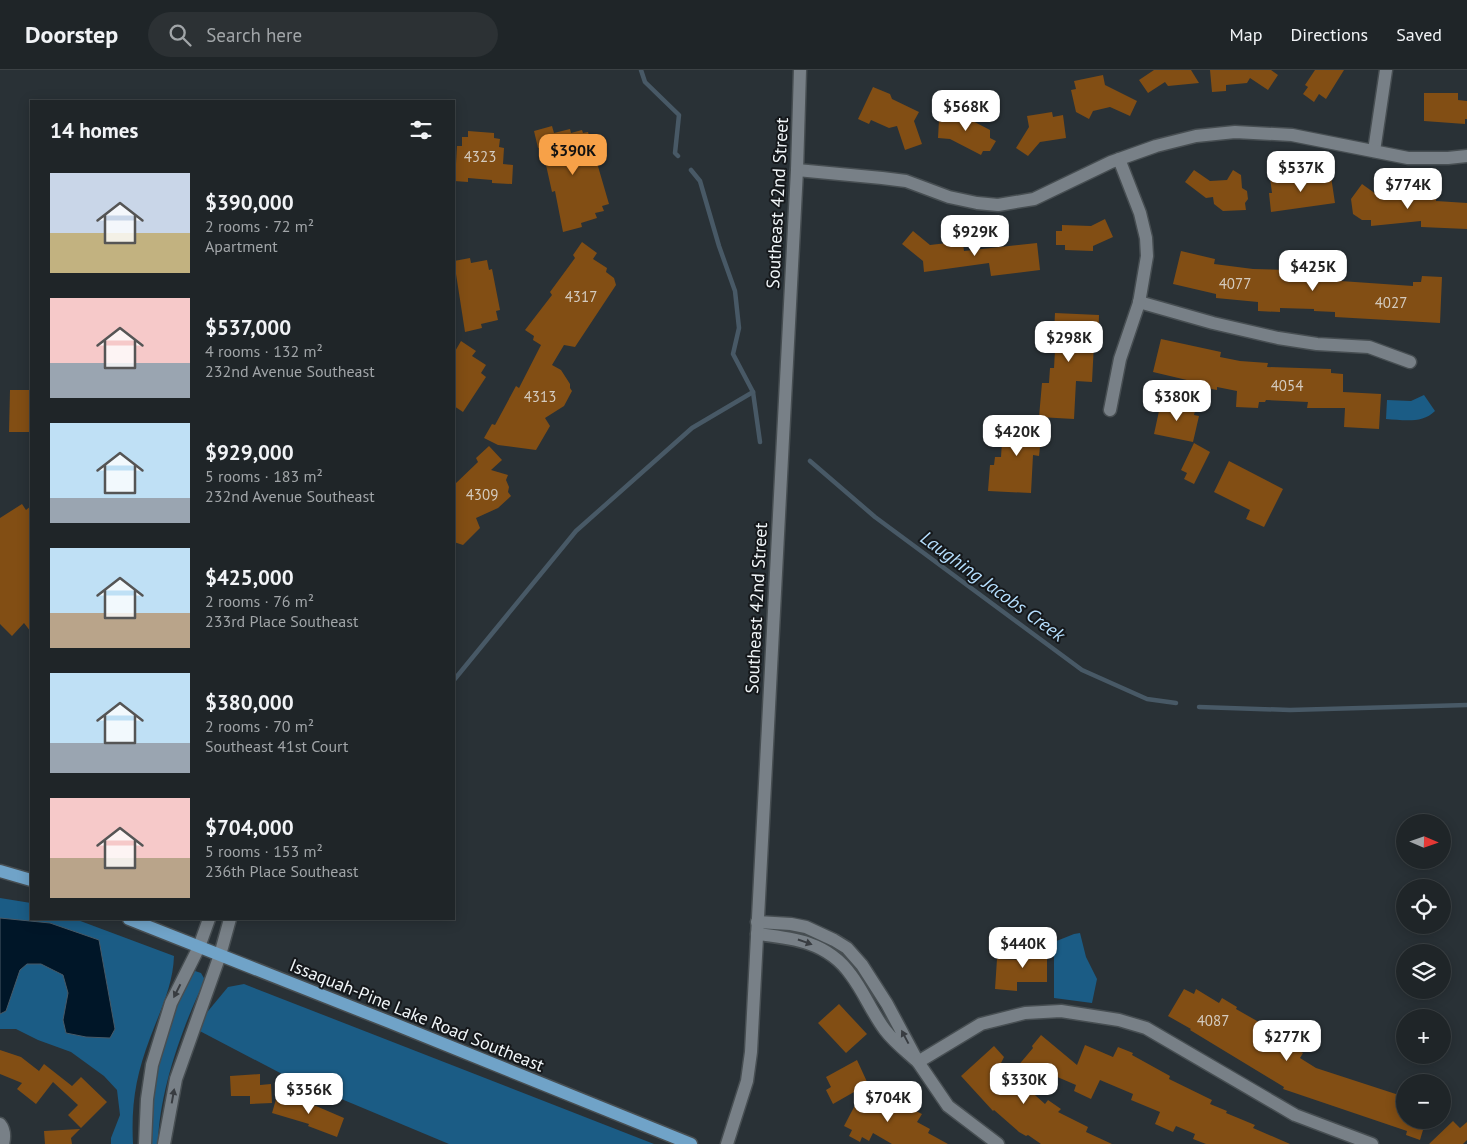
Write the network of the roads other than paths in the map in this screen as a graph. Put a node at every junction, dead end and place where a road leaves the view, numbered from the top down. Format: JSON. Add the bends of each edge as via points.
{"nodes":[{"id":1,"x":800,"y":70,"type":"edge"},
{"id":2,"x":1386,"y":70,"type":"edge"},
{"id":3,"x":1374,"y":151,"type":"junction"},
{"id":4,"x":1467,"y":156,"type":"edge"},
{"id":5,"x":1119,"y":159,"type":"junction"},
{"id":6,"x":797,"y":170,"type":"junction"},
{"id":7,"x":1139,"y":302,"type":"junction"},
{"id":8,"x":1410,"y":362,"type":"dead end"},
{"id":9,"x":1110,"y":410,"type":"dead end"},
{"id":10,"x":0,"y":870,"type":"edge"},
{"id":11,"x":30,"y":880,"type":"edge"},
{"id":12,"x":132,"y":920,"type":"edge"},
{"id":13,"x":209,"y":920,"type":"edge"},
{"id":14,"x":230,"y":921,"type":"edge"},
{"id":15,"x":757,"y":928,"type":"junction"},
{"id":16,"x":199,"y":947,"type":"junction"},
{"id":17,"x":220,"y":955,"type":"junction"},
{"id":18,"x":918,"y":1062,"type":"junction"},
{"id":19,"x":0,"y":1124,"type":"edge"},
{"id":20,"x":3,"y":1144,"type":"edge"},
{"id":21,"x":145,"y":1144,"type":"edge"},
{"id":22,"x":164,"y":1144,"type":"edge"},
{"id":23,"x":691,"y":1144,"type":"edge"},
{"id":24,"x":727,"y":1144,"type":"edge"},
{"id":25,"x":998,"y":1144,"type":"edge"},
{"id":26,"x":1372,"y":1144,"type":"edge"}],
"edges":[{"from":1,"to":6,"type":"street","name":"Southeast 42nd Street"},
{"from":2,"to":3,"type":"street"},
{"from":3,"to":4,"type":"street","via":[[1408,158]]},
{"from":3,"to":5,"type":"street","via":[[1292,135],[1235,132],[1196,136]]},
{"from":5,"to":6,"type":"street","via":[[1034,199],[998,205],[949,197],[906,181]]},
{"from":5,"to":7,"type":"street","via":[[1146,238],[1147,256]]},
{"from":6,"to":15,"type":"street","name":"Southeast 42nd Street"},
{"from":7,"to":8,"type":"street","via":[[1278,338],[1369,347]]},
{"from":7,"to":9,"type":"street","via":[[1120,359]]},
{"from":10,"to":11,"type":"main road"},
{"from":12,"to":16,"type":"main road","name":"Issaquah-Pine Lake Road Southeast"},
{"from":13,"to":16,"type":"street"},
{"from":14,"to":17,"type":"street"},
{"from":15,"to":18,"type":"street","via":[[791,924],[806,927],[848,948],[887,1004]]},
{"from":15,"to":24,"type":"street","name":"Southeast 42nd Street","via":[[747,1081]]},
{"from":16,"to":17,"type":"main road","name":"Issaquah-Pine Lake Road Southeast"},
{"from":16,"to":21,"type":"street","one_way":true,"via":[[171,1003],[152,1065],[146,1098]]},
{"from":22,"to":17,"type":"street","one_way":true,"via":[[176,1079]]},
{"from":17,"to":23,"type":"main road","name":"Issaquah-Pine Lake Road Southeast"},
{"from":18,"to":25,"type":"street","via":[[948,1106]]},
{"from":18,"to":26,"type":"street","via":[[980,1024],[1025,1013],[1061,1011],[1119,1020],[1146,1028],[1295,1114]]},
{"from":19,"to":20,"type":"street","via":[[5,1135]]}]}
